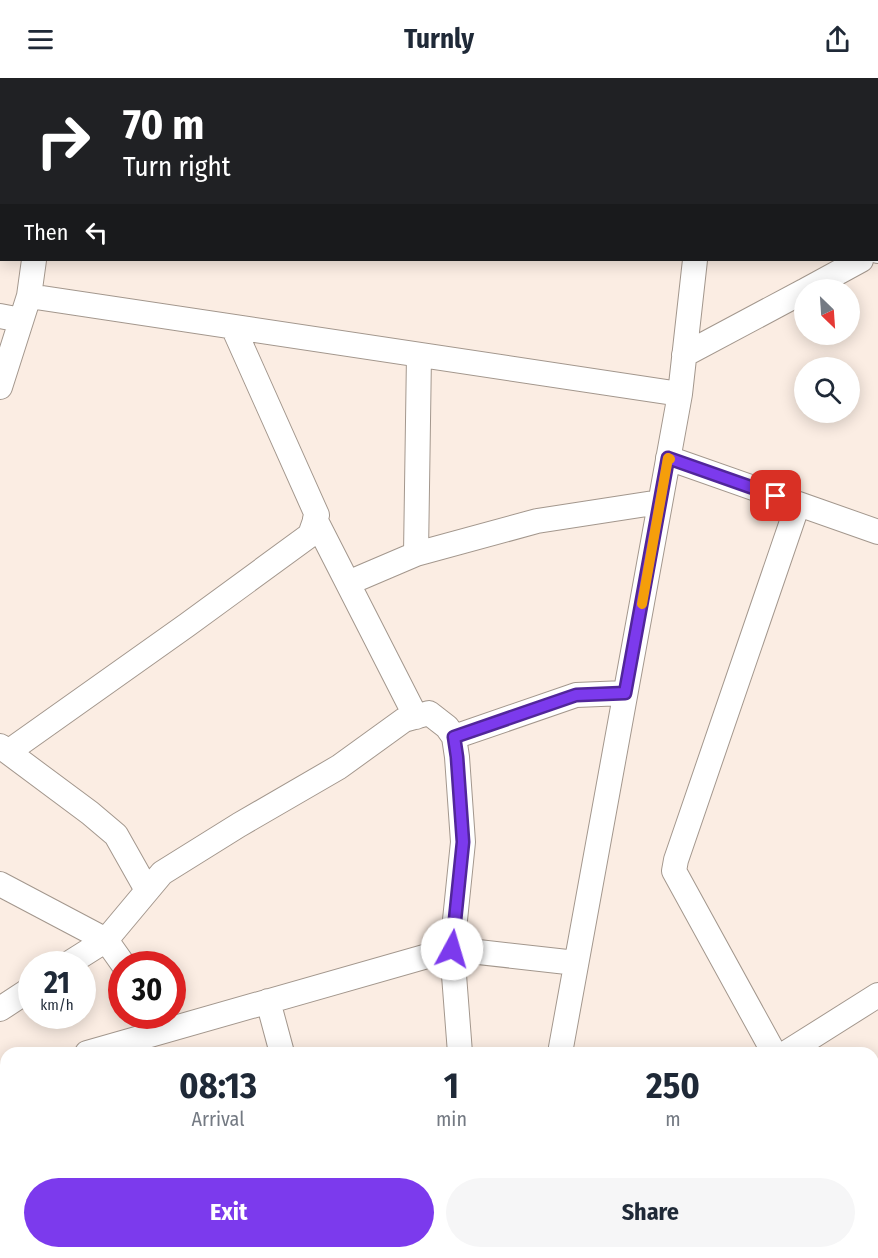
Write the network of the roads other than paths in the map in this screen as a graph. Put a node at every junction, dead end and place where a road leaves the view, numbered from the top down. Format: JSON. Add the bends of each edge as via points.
{"nodes":[{"id":1,"x":34,"y":261,"type":"edge"},
{"id":2,"x":695,"y":261,"type":"edge"},
{"id":3,"x":859,"y":261,"type":"edge"},
{"id":4,"x":826,"y":279,"type":"edge"},
{"id":5,"x":794,"y":296,"type":"edge"},
{"id":6,"x":29,"y":297,"type":"junction"},
{"id":7,"x":11,"y":318,"type":"edge"},
{"id":8,"x":233,"y":327,"type":"junction"},
{"id":9,"x":419,"y":355,"type":"junction"},
{"id":10,"x":684,"y":355,"type":"junction"},
{"id":11,"x":0,"y":387,"type":"edge"},
{"id":12,"x":680,"y":394,"type":"junction"},
{"id":13,"x":668,"y":458,"type":"junction"},
{"id":14,"x":660,"y":502,"type":"junction"},
{"id":15,"x":798,"y":504,"type":"junction"},
{"id":16,"x":315,"y":519,"type":"junction"},
{"id":17,"x":878,"y":532,"type":"edge"},
{"id":18,"x":416,"y":554,"type":"junction"},
{"id":19,"x":348,"y":583,"type":"junction"},
{"id":20,"x":625,"y":693,"type":"junction"},
{"id":21,"x":416,"y":717,"type":"junction"},
{"id":22,"x":454,"y":737,"type":"junction"},
{"id":23,"x":4,"y":749,"type":"edge"},
{"id":24,"x":0,"y":885,"type":"edge"},
{"id":25,"x":147,"y":890,"type":"junction"},
{"id":26,"x":106,"y":940,"type":"junction"},
{"id":27,"x":452,"y":949,"type":"junction"},
{"id":28,"x":89,"y":951,"type":"edge"},
{"id":29,"x":114,"y":951,"type":"edge"},
{"id":30,"x":576,"y":963,"type":"junction"},
{"id":31,"x":878,"y":995,"type":"edge"},
{"id":32,"x":18,"y":997,"type":"edge"},
{"id":33,"x":268,"y":1001,"type":"junction"},
{"id":34,"x":0,"y":1009,"type":"edge"},
{"id":35,"x":186,"y":1018,"type":"edge"},
{"id":36,"x":147,"y":1029,"type":"edge"},
{"id":37,"x":158,"y":1029,"type":"edge"},
{"id":38,"x":102,"y":1047,"type":"edge"},
{"id":39,"x":145,"y":1047,"type":"edge"},
{"id":40,"x":280,"y":1047,"type":"edge"},
{"id":41,"x":460,"y":1047,"type":"edge"},
{"id":42,"x":561,"y":1047,"type":"edge"},
{"id":43,"x":771,"y":1047,"type":"edge"},
{"id":44,"x":796,"y":1047,"type":"edge"}],
"edges":[{"from":1,"to":6,"type":"street"},
{"from":2,"to":10,"type":"street"},
{"from":3,"to":4,"type":"street"},
{"from":5,"to":10,"type":"street"},
{"from":6,"to":7,"type":"street"},
{"from":6,"to":8,"type":"street"},
{"from":7,"to":11,"type":"street"},
{"from":8,"to":9,"type":"street"},
{"from":8,"to":16,"type":"street","via":[[317,515]]},
{"from":9,"to":12,"type":"street"},
{"from":9,"to":18,"type":"street"},
{"from":10,"to":12,"type":"street"},
{"from":12,"to":13,"type":"street"},
{"from":13,"to":14,"type":"street"},
{"from":13,"to":15,"type":"street"},
{"from":14,"to":18,"type":"street","via":[[537,521]]},
{"from":14,"to":20,"type":"street"},
{"from":15,"to":17,"type":"street"},
{"from":15,"to":43,"type":"street","via":[[674,871]]},
{"from":16,"to":19,"type":"street"},
{"from":16,"to":23,"type":"street","via":[[310,534],[187,625]]},
{"from":18,"to":19,"type":"street"},
{"from":19,"to":21,"type":"street"},
{"from":20,"to":22,"type":"street","via":[[576,695]]},
{"from":20,"to":30,"type":"street"},
{"from":21,"to":22,"type":"street","via":[[429,713]]},
{"from":21,"to":25,"type":"street","via":[[404,720],[339,767],[162,873]]},
{"from":22,"to":27,"type":"street","via":[[463,842]]},
{"from":23,"to":25,"type":"street","via":[[116,835]]},
{"from":24,"to":26,"type":"street"},
{"from":25,"to":26,"type":"street"},
{"from":26,"to":28,"type":"street"},
{"from":26,"to":29,"type":"street"},
{"from":27,"to":30,"type":"street"},
{"from":27,"to":33,"type":"street"},
{"from":27,"to":41,"type":"street"},
{"from":30,"to":42,"type":"street"},
{"from":31,"to":44,"type":"street"},
{"from":32,"to":34,"type":"street"},
{"from":33,"to":35,"type":"street"},
{"from":33,"to":40,"type":"street"},
{"from":36,"to":38,"type":"street"},
{"from":37,"to":39,"type":"street"}]}
